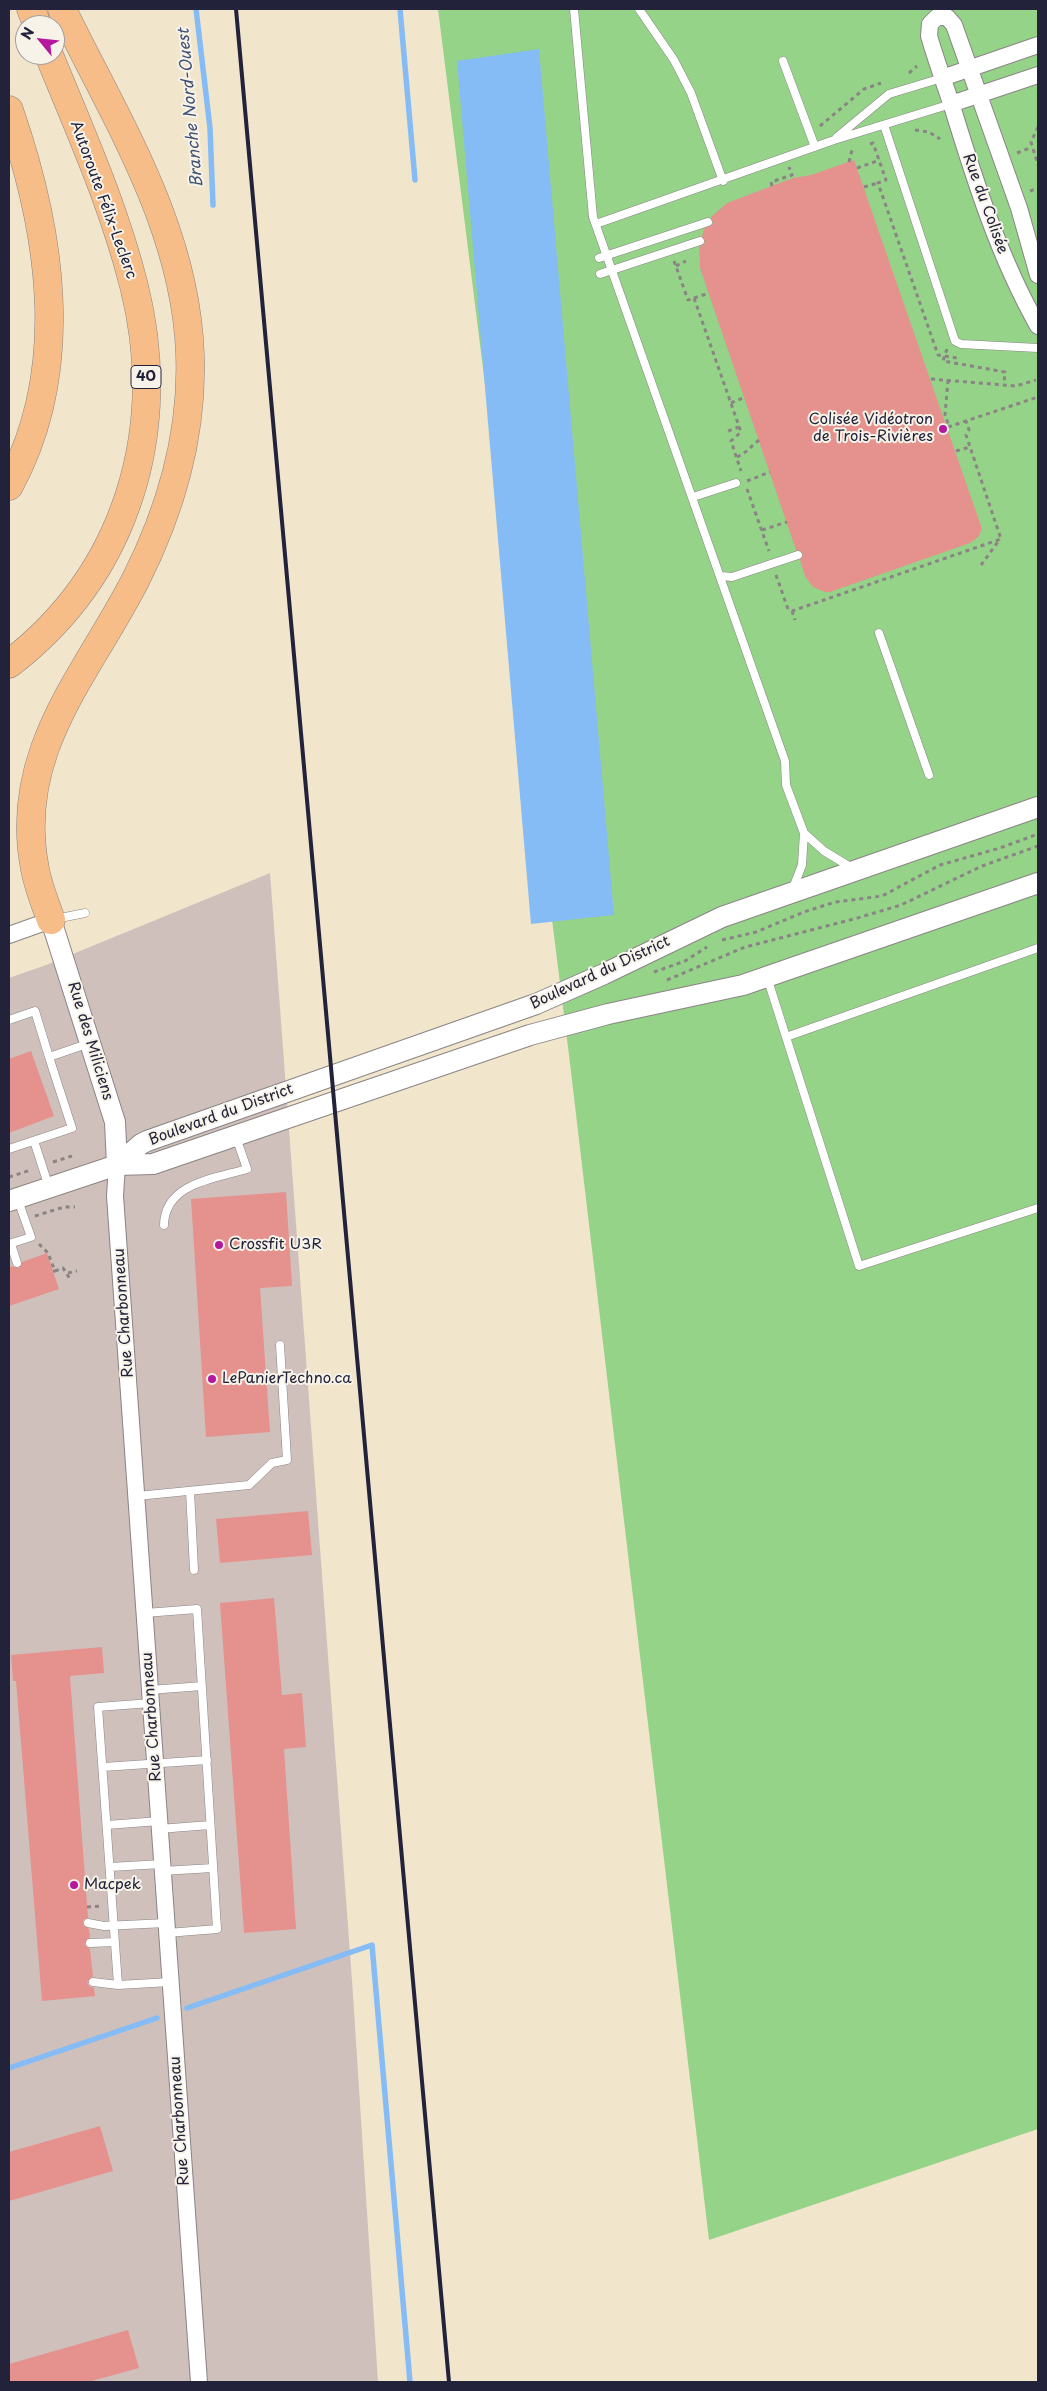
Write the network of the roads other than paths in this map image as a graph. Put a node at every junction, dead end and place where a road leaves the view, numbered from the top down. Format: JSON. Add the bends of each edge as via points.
{"nodes":[{"id":1,"x":62,"y":9,"type":"edge"},
{"id":2,"x":574,"y":9,"type":"edge"},
{"id":3,"x":639,"y":9,"type":"edge"},
{"id":4,"x":1038,"y":45,"type":"edge"},
{"id":5,"x":783,"y":61,"type":"dead end"},
{"id":6,"x":54,"y":65,"type":"edge"},
{"id":7,"x":969,"y":70,"type":"junction"},
{"id":8,"x":1038,"y":75,"type":"edge"},
{"id":9,"x":942,"y":78,"type":"junction"},
{"id":10,"x":979,"y":95,"type":"junction"},
{"id":11,"x":951,"y":104,"type":"junction"},
{"id":12,"x":9,"y":110,"type":"edge"},
{"id":13,"x":884,"y":125,"type":"junction"},
{"id":14,"x":834,"y":140,"type":"junction"},
{"id":15,"x":815,"y":147,"type":"junction"},
{"id":16,"x":722,"y":180,"type":"junction"},
{"id":17,"x":708,"y":222,"type":"dead end"},
{"id":18,"x":596,"y":224,"type":"junction"},
{"id":19,"x":700,"y":241,"type":"dead end"},
{"id":20,"x":608,"y":256,"type":"junction"},
{"id":21,"x":599,"y":258,"type":"dead end"},
{"id":22,"x":613,"y":271,"type":"junction"},
{"id":23,"x":600,"y":274,"type":"dead end"},
{"id":24,"x":1038,"y":275,"type":"edge"},
{"id":25,"x":1038,"y":326,"type":"edge"},
{"id":26,"x":1038,"y":348,"type":"edge"},
{"id":27,"x":736,"y":483,"type":"dead end"},
{"id":28,"x":9,"y":486,"type":"edge"},
{"id":29,"x":693,"y":497,"type":"junction"},
{"id":30,"x":798,"y":555,"type":"dead end"},
{"id":31,"x":721,"y":576,"type":"junction"},
{"id":32,"x":879,"y":633,"type":"dead end"},
{"id":33,"x":9,"y":664,"type":"edge"},
{"id":34,"x":929,"y":775,"type":"dead end"},
{"id":35,"x":1038,"y":807,"type":"edge"},
{"id":36,"x":804,"y":833,"type":"junction"},
{"id":37,"x":856,"y":870,"type":"junction"},
{"id":38,"x":1038,"y":883,"type":"edge"},
{"id":39,"x":791,"y":893,"type":"junction"},
{"id":40,"x":84,"y":913,"type":"dead end"},
{"id":41,"x":51,"y":920,"type":"junction"},
{"id":42,"x":9,"y":935,"type":"edge"},
{"id":43,"x":1038,"y":948,"type":"edge"},
{"id":44,"x":767,"y":977,"type":"junction"},
{"id":45,"x":9,"y":1020,"type":"edge"},
{"id":46,"x":786,"y":1037,"type":"junction"},
{"id":47,"x":92,"y":1043,"type":"junction"},
{"id":48,"x":49,"y":1057,"type":"junction"},
{"id":49,"x":236,"y":1137,"type":"junction"},
{"id":50,"x":34,"y":1141,"type":"junction"},
{"id":51,"x":9,"y":1149,"type":"edge"},
{"id":52,"x":116,"y":1165,"type":"junction"},
{"id":53,"x":49,"y":1188,"type":"junction"},
{"id":54,"x":13,"y":1200,"type":"edge"},
{"id":55,"x":1038,"y":1208,"type":"edge"},
{"id":56,"x":164,"y":1226,"type":"dead end"},
{"id":57,"x":10,"y":1244,"type":"edge"},
{"id":58,"x":17,"y":1263,"type":"dead end"},
{"id":59,"x":280,"y":1345,"type":"dead end"},
{"id":60,"x":190,"y":1491,"type":"junction"},
{"id":61,"x":137,"y":1496,"type":"junction"},
{"id":62,"x":194,"y":1570,"type":"dead end"},
{"id":63,"x":145,"y":1613,"type":"junction"},
{"id":64,"x":202,"y":1686,"type":"junction"},
{"id":65,"x":150,"y":1696,"type":"junction"},
{"id":66,"x":207,"y":1760,"type":"junction"},
{"id":67,"x":155,"y":1764,"type":"junction"},
{"id":68,"x":103,"y":1767,"type":"junction"},
{"id":69,"x":107,"y":1825,"type":"junction"},
{"id":70,"x":159,"y":1825,"type":"junction"},
{"id":71,"x":210,"y":1825,"type":"junction"},
{"id":72,"x":110,"y":1867,"type":"junction"},
{"id":73,"x":162,"y":1868,"type":"junction"},
{"id":74,"x":213,"y":1868,"type":"junction"},
{"id":75,"x":88,"y":1923,"type":"dead end"},
{"id":76,"x":114,"y":1926,"type":"junction"},
{"id":77,"x":166,"y":1928,"type":"junction"},
{"id":78,"x":115,"y":1942,"type":"junction"},
{"id":79,"x":90,"y":1943,"type":"dead end"},
{"id":80,"x":93,"y":1982,"type":"dead end"},
{"id":81,"x":170,"y":1982,"type":"junction"},
{"id":82,"x":118,"y":1985,"type":"junction"},
{"id":83,"x":199,"y":2382,"type":"edge"}],
"edges":[{"from":1,"to":41,"type":"highway","via":[[136,156],[169,235],[186,308],[190,372],[183,450],[162,522],[134,583],[56,717],[36,772],[30,838],[35,873]]},
{"from":2,"to":18,"type":"lane","via":[[591,208]]},
{"from":3,"to":16,"type":"lane","via":[[674,60],[691,93]]},
{"from":4,"to":7,"type":"street"},
{"from":5,"to":15,"type":"lane"},
{"from":6,"to":33,"type":"highway","name":"Autoroute Félix-Leclerc","number":"40","via":[[130,272],[143,335],[146,406],[135,478],[124,514],[109,546],[70,605]]},
{"from":7,"to":9,"type":"street"},
{"from":7,"to":9,"type":"street","name":"Rue du Colisée","via":[[951,20],[937,16],[930,24],[929,32]]},
{"from":7,"to":10,"type":"street","name":"Rue du Colisée"},
{"from":8,"to":10,"type":"street"},
{"from":9,"to":11,"type":"street","name":"Rue du Colisée"},
{"from":9,"to":14,"type":"lane","via":[[889,94]]},
{"from":10,"to":11,"type":"street"},
{"from":10,"to":24,"type":"street","name":"Rue du Colisée","via":[[1019,208]]},
{"from":11,"to":13,"type":"lane"},
{"from":11,"to":25,"type":"street","name":"Rue du Colisée","via":[[998,242],[1018,291]]},
{"from":12,"to":28,"type":"highway","via":[[39,217],[50,314],[47,369],[40,406],[25,452]]},
{"from":13,"to":14,"type":"lane"},
{"from":13,"to":26,"type":"lane","via":[[955,341]]},
{"from":14,"to":15,"type":"lane"},
{"from":15,"to":16,"type":"lane"},
{"from":16,"to":18,"type":"lane"},
{"from":17,"to":20,"type":"lane"},
{"from":18,"to":20,"type":"lane"},
{"from":19,"to":22,"type":"lane"},
{"from":20,"to":21,"type":"lane"},
{"from":20,"to":22,"type":"lane"},
{"from":22,"to":23,"type":"lane"},
{"from":22,"to":29,"type":"lane"},
{"from":27,"to":29,"type":"lane"},
{"from":29,"to":31,"type":"lane"},
{"from":30,"to":31,"type":"lane","via":[[732,577]]},
{"from":31,"to":36,"type":"lane","via":[[785,761],[786,785]]},
{"from":32,"to":34,"type":"lane"},
{"from":35,"to":37,"type":"street","name":"Boulevard du District"},
{"from":36,"to":37,"type":"lane","via":[[824,852]]},
{"from":36,"to":39,"type":"lane","via":[[802,864]]},
{"from":37,"to":39,"type":"street","name":"Boulevard du District"},
{"from":38,"to":44,"type":"street","name":"Boulevard du District"},
{"from":39,"to":52,"type":"street","name":"Boulevard du District","via":[[706,923],[536,1004],[147,1141]]},
{"from":40,"to":41,"type":"lane"},
{"from":41,"to":42,"type":"street"},
{"from":41,"to":47,"type":"street","name":"Rue des Miliciens"},
{"from":43,"to":46,"type":"lane"},
{"from":44,"to":46,"type":"lane"},
{"from":44,"to":49,"type":"street","name":"Boulevard du District","via":[[721,991],[543,1031]]},
{"from":45,"to":48,"type":"lane","via":[[35,1011]]},
{"from":46,"to":55,"type":"lane","via":[[859,1266]]},
{"from":47,"to":48,"type":"lane"},
{"from":47,"to":52,"type":"street","name":"Rue des Miliciens","via":[[117,1129]]},
{"from":48,"to":50,"type":"lane","via":[[72,1128]]},
{"from":49,"to":52,"type":"street","name":"Boulevard du District","via":[[147,1166]]},
{"from":49,"to":56,"type":"lane","via":[[247,1169],[178,1193],[167,1207]]},
{"from":50,"to":51,"type":"lane"},
{"from":50,"to":53,"type":"lane"},
{"from":52,"to":53,"type":"street"},
{"from":52,"to":61,"type":"street","name":"Rue Charbonneau","via":[[115,1196]]},
{"from":53,"to":54,"type":"street"},
{"from":54,"to":57,"type":"lane","via":[[31,1237]]},
{"from":57,"to":58,"type":"lane"},
{"from":59,"to":60,"type":"lane","via":[[287,1460],[272,1463],[249,1485]]},
{"from":60,"to":61,"type":"lane"},
{"from":60,"to":62,"type":"lane"},
{"from":61,"to":63,"type":"street","name":"Rue Charbonneau"},
{"from":63,"to":64,"type":"lane","via":[[197,1609]]},
{"from":63,"to":65,"type":"street","name":"Rue Charbonneau"},
{"from":64,"to":65,"type":"lane"},
{"from":64,"to":66,"type":"lane"},
{"from":65,"to":67,"type":"street","name":"Rue Charbonneau"},
{"from":65,"to":68,"type":"lane","via":[[98,1707]]},
{"from":66,"to":67,"type":"lane"},
{"from":66,"to":71,"type":"lane"},
{"from":67,"to":68,"type":"lane"},
{"from":67,"to":70,"type":"street","name":"Rue Charbonneau"},
{"from":68,"to":69,"type":"lane"},
{"from":69,"to":70,"type":"lane"},
{"from":69,"to":72,"type":"lane"},
{"from":70,"to":71,"type":"lane"},
{"from":70,"to":73,"type":"street","name":"Rue Charbonneau"},
{"from":71,"to":74,"type":"lane"},
{"from":72,"to":73,"type":"lane"},
{"from":72,"to":76,"type":"lane"},
{"from":73,"to":74,"type":"lane"},
{"from":73,"to":77,"type":"street","name":"Rue Charbonneau"},
{"from":74,"to":77,"type":"lane","via":[[217,1929]]},
{"from":75,"to":76,"type":"lane"},
{"from":76,"to":77,"type":"lane"},
{"from":76,"to":78,"type":"lane"},
{"from":77,"to":81,"type":"street","name":"Rue Charbonneau"},
{"from":78,"to":79,"type":"lane"},
{"from":78,"to":82,"type":"lane"},
{"from":80,"to":82,"type":"lane"},
{"from":81,"to":82,"type":"lane"},
{"from":81,"to":83,"type":"street","name":"Rue Charbonneau"}]}
